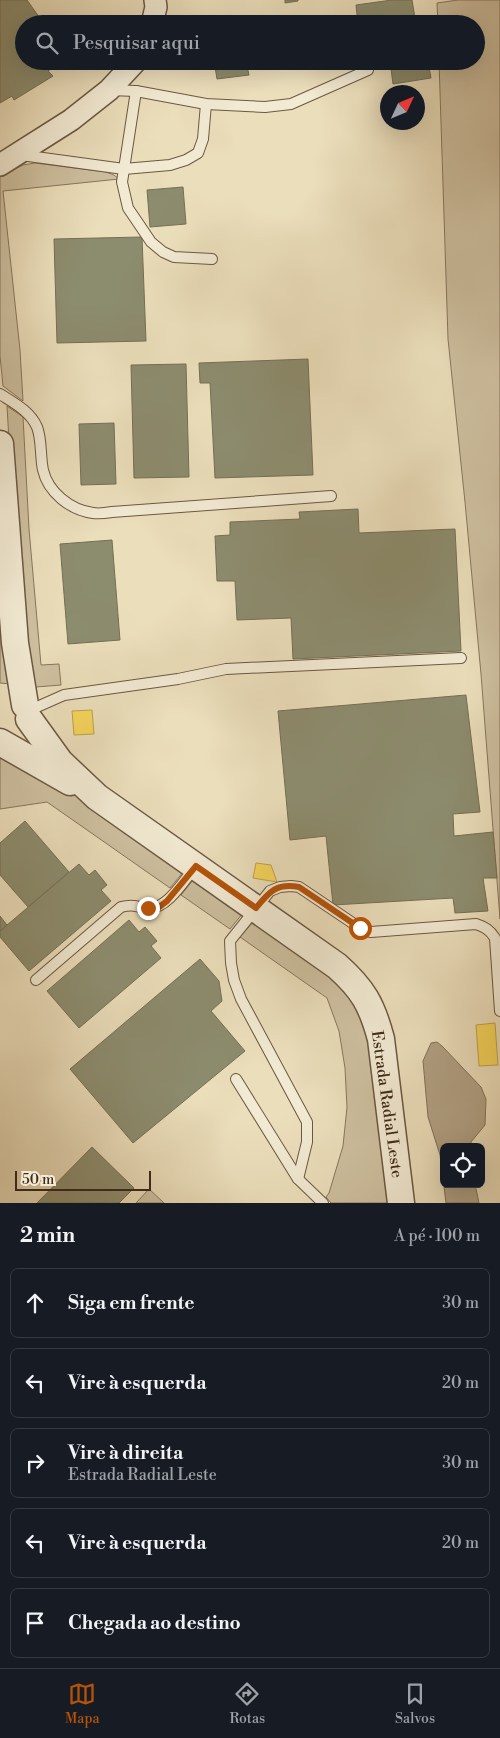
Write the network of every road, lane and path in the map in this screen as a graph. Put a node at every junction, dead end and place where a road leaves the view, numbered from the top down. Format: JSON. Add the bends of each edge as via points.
{"nodes":[{"id":1,"x":155,"y":0,"type":"edge"},
{"id":2,"x":154,"y":15,"type":"edge"},
{"id":3,"x":128,"y":70,"type":"edge"},
{"id":4,"x":368,"y":70,"type":"dead end"},
{"id":5,"x":109,"y":90,"type":"junction"},
{"id":6,"x":136,"y":91,"type":"junction"},
{"id":7,"x":206,"y":104,"type":"junction"},
{"id":8,"x":9,"y":160,"type":"edge"},
{"id":9,"x":124,"y":169,"type":"junction"},
{"id":10,"x":212,"y":259,"type":"dead end"},
{"id":11,"x":0,"y":394,"type":"edge"},
{"id":12,"x":0,"y":444,"type":"edge"},
{"id":13,"x":331,"y":496,"type":"dead end"},
{"id":14,"x":461,"y":658,"type":"dead end"},
{"id":15,"x":0,"y":697,"type":"edge"},
{"id":16,"x":28,"y":712,"type":"junction"},
{"id":17,"x":0,"y":740,"type":"edge"},
{"id":18,"x":97,"y":797,"type":"junction"},
{"id":19,"x":196,"y":866,"type":"junction"},
{"id":20,"x":256,"y":908,"type":"junction"},
{"id":21,"x":36,"y":980,"type":"dead end"},
{"id":22,"x":500,"y":1011,"type":"edge"},
{"id":23,"x":236,"y":1079,"type":"dead end"},
{"id":24,"x":298,"y":1179,"type":"junction"},
{"id":25,"x":323,"y":1203,"type":"edge"},
{"id":26,"x":401,"y":1203,"type":"edge"}],
"edges":[{"from":1,"to":2,"type":"street"},
{"from":3,"to":5,"type":"street"},
{"from":4,"to":7,"type":"lane","via":[[291,104],[264,107]]},
{"from":5,"to":6,"type":"lane"},
{"from":5,"to":8,"type":"street","via":[[72,120]]},
{"from":6,"to":7,"type":"lane"},
{"from":6,"to":9,"type":"lane"},
{"from":7,"to":9,"type":"lane","via":[[203,139],[198,153],[170,165]]},
{"from":8,"to":9,"type":"lane"},
{"from":9,"to":10,"type":"lane","via":[[122,182],[128,208],[151,242],[174,257]]},
{"from":11,"to":13,"type":"lane","via":[[21,407],[38,429],[43,471],[51,488],[75,508],[92,513]]},
{"from":12,"to":16,"type":"street","name":"Estrada Radial Leste","via":[[15,643]]},
{"from":14,"to":16,"type":"lane","via":[[226,669],[64,695]]},
{"from":15,"to":16,"type":"street","via":[[14,696]]},
{"from":16,"to":17,"type":"street","via":[[24,732],[18,737]]},
{"from":16,"to":18,"type":"street","name":"Estrada Radial Leste","via":[[60,762]]},
{"from":17,"to":18,"type":"street"},
{"from":18,"to":19,"type":"street","name":"Estrada Radial Leste"},
{"from":19,"to":20,"type":"street","name":"Estrada Radial Leste"},
{"from":19,"to":21,"type":"lane","via":[[159,907],[132,904],[121,907]]},
{"from":20,"to":22,"type":"lane","via":[[270,891],[291,886],[299,887],[371,932],[476,924],[484,927],[495,938]]},
{"from":20,"to":24,"type":"lane","via":[[230,941],[231,963],[241,999],[307,1122],[307,1142]]},
{"from":20,"to":26,"type":"street","name":"Estrada Radial Leste","via":[[337,966],[354,982],[375,1017]]},
{"from":23,"to":24,"type":"lane"},
{"from":24,"to":25,"type":"lane"}]}
